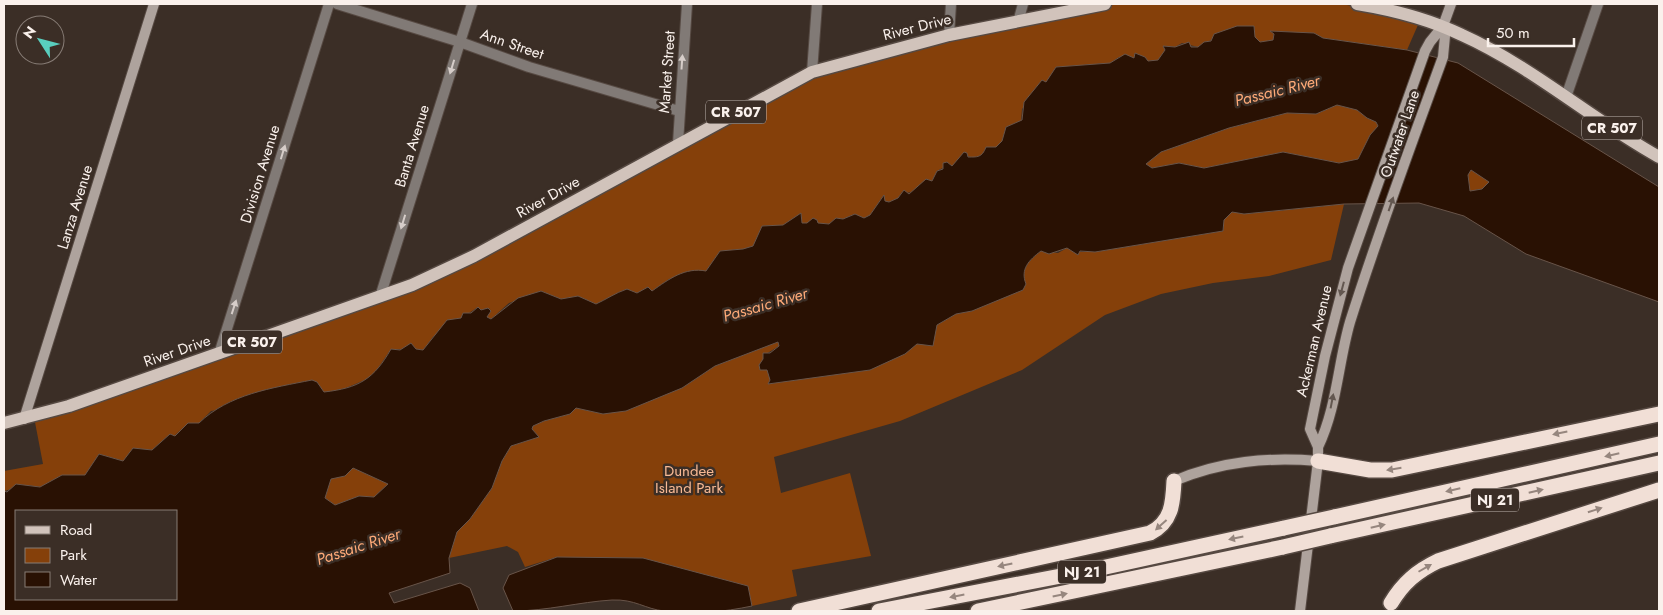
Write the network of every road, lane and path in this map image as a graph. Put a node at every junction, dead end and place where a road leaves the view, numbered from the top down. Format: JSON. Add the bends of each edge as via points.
{"nodes":[{"id":1,"x":154,"y":4,"type":"edge"},
{"id":2,"x":329,"y":4,"type":"edge"},
{"id":3,"x":337,"y":4,"type":"edge"},
{"id":4,"x":472,"y":4,"type":"edge"},
{"id":5,"x":687,"y":4,"type":"edge"},
{"id":6,"x":817,"y":4,"type":"edge"},
{"id":7,"x":951,"y":4,"type":"edge"},
{"id":8,"x":1024,"y":4,"type":"edge"},
{"id":9,"x":1105,"y":4,"type":"edge"},
{"id":10,"x":1357,"y":4,"type":"edge"},
{"id":11,"x":1451,"y":4,"type":"edge"},
{"id":12,"x":1598,"y":4,"type":"edge"},
{"id":13,"x":1018,"y":22,"type":"junction"},
{"id":14,"x":1443,"y":26,"type":"junction"},
{"id":15,"x":949,"y":35,"type":"junction"},
{"id":16,"x":460,"y":42,"type":"junction"},
{"id":17,"x":812,"y":72,"type":"junction"},
{"id":18,"x":1566,"y":97,"type":"junction"},
{"id":19,"x":679,"y":111,"type":"junction"},
{"id":20,"x":678,"y":143,"type":"junction"},
{"id":21,"x":1659,"y":157,"type":"edge"},
{"id":22,"x":1357,"y":243,"type":"joint"},
{"id":23,"x":1374,"y":250,"type":"joint"},
{"id":24,"x":380,"y":297,"type":"junction"},
{"id":25,"x":219,"y":354,"type":"junction"},
{"id":26,"x":1659,"y":414,"type":"edge"},
{"id":27,"x":24,"y":419,"type":"junction"},
{"id":28,"x":4,"y":423,"type":"edge"},
{"id":29,"x":1659,"y":444,"type":"edge"},
{"id":30,"x":1318,"y":454,"type":"junction"},
{"id":31,"x":1659,"y":463,"type":"edge"},
{"id":32,"x":1174,"y":481,"type":"joint"},
{"id":33,"x":1659,"y":490,"type":"edge"},
{"id":34,"x":1388,"y":607,"type":"edge"},
{"id":35,"x":800,"y":611,"type":"edge"},
{"id":36,"x":879,"y":611,"type":"edge"},
{"id":37,"x":978,"y":611,"type":"edge"},
{"id":38,"x":1300,"y":611,"type":"edge"}],
"edges":[{"from":1,"to":27,"type":"street","name":"Lanza Avenue"},
{"from":25,"to":2,"type":"street","name":"Division Avenue","one_way":true},
{"from":3,"to":16,"type":"street","name":"Ann Street"},
{"from":4,"to":16,"type":"street","name":"Banta Avenue"},
{"from":19,"to":5,"type":"street","name":"Market Street","one_way":true},
{"from":6,"to":17,"type":"street"},
{"from":7,"to":15,"type":"street"},
{"from":8,"to":13,"type":"street"},
{"from":9,"to":13,"type":"main road","name":"River Drive","number":"CR 507"},
{"from":10,"to":14,"type":"main road","number":"CR 507","via":[[1403,13]]},
{"from":11,"to":14,"type":"street","name":"Outwater Lane"},
{"from":12,"to":18,"type":"street"},
{"from":13,"to":15,"type":"main road","name":"River Drive","number":"CR 507"},
{"from":14,"to":18,"type":"main road","number":"CR 507","via":[[1489,49]]},
{"from":14,"to":22,"type":"street","name":"Outwater Lane","via":[[1426,51]]},
{"from":23,"to":14,"type":"street","name":"Outwater Lane","one_way":true,"via":[[1442,57]]},
{"from":15,"to":17,"type":"main road","name":"River Drive","number":"CR 507"},
{"from":16,"to":19,"type":"street","name":"Ann Street"},
{"from":16,"to":24,"type":"street","name":"Banta Avenue","one_way":true},
{"from":17,"to":20,"type":"main road","name":"River Drive","number":"CR 507"},
{"from":18,"to":21,"type":"main road","number":"CR 507"},
{"from":19,"to":20,"type":"street","name":"Market Street"},
{"from":20,"to":24,"type":"main road","name":"River Drive","number":"CR 507","via":[[474,256]]},
{"from":22,"to":30,"type":"street","name":"Ackerman Avenue","one_way":true,"via":[[1340,294],[1310,429]]},
{"from":30,"to":23,"type":"street","name":"Ackerman Avenue","one_way":true,"via":[[1350,326]]},
{"from":24,"to":25,"type":"main road","name":"River Drive","number":"CR 507"},
{"from":25,"to":27,"type":"main road","name":"River Drive","number":"CR 507"},
{"from":26,"to":30,"type":"highway","one_way":true,"via":[[1392,470],[1370,470]]},
{"from":27,"to":28,"type":"main road","name":"River Drive","number":"CR 507"},
{"from":29,"to":36,"type":"highway","number":"NJ 21","one_way":true,"bridge":true,"via":[[1066,575]]},
{"from":30,"to":32,"type":"street","via":[[1242,461]]},
{"from":30,"to":38,"type":"street","name":"Ackerman Avenue"},
{"from":37,"to":31,"type":"highway","number":"NJ 21","one_way":true,"bridge":true},
{"from":32,"to":35,"type":"highway","one_way":true,"via":[[1171,512],[1160,528],[1150,533]]},
{"from":34,"to":33,"type":"highway","one_way":true,"via":[[1404,583],[1438,561]]}]}
